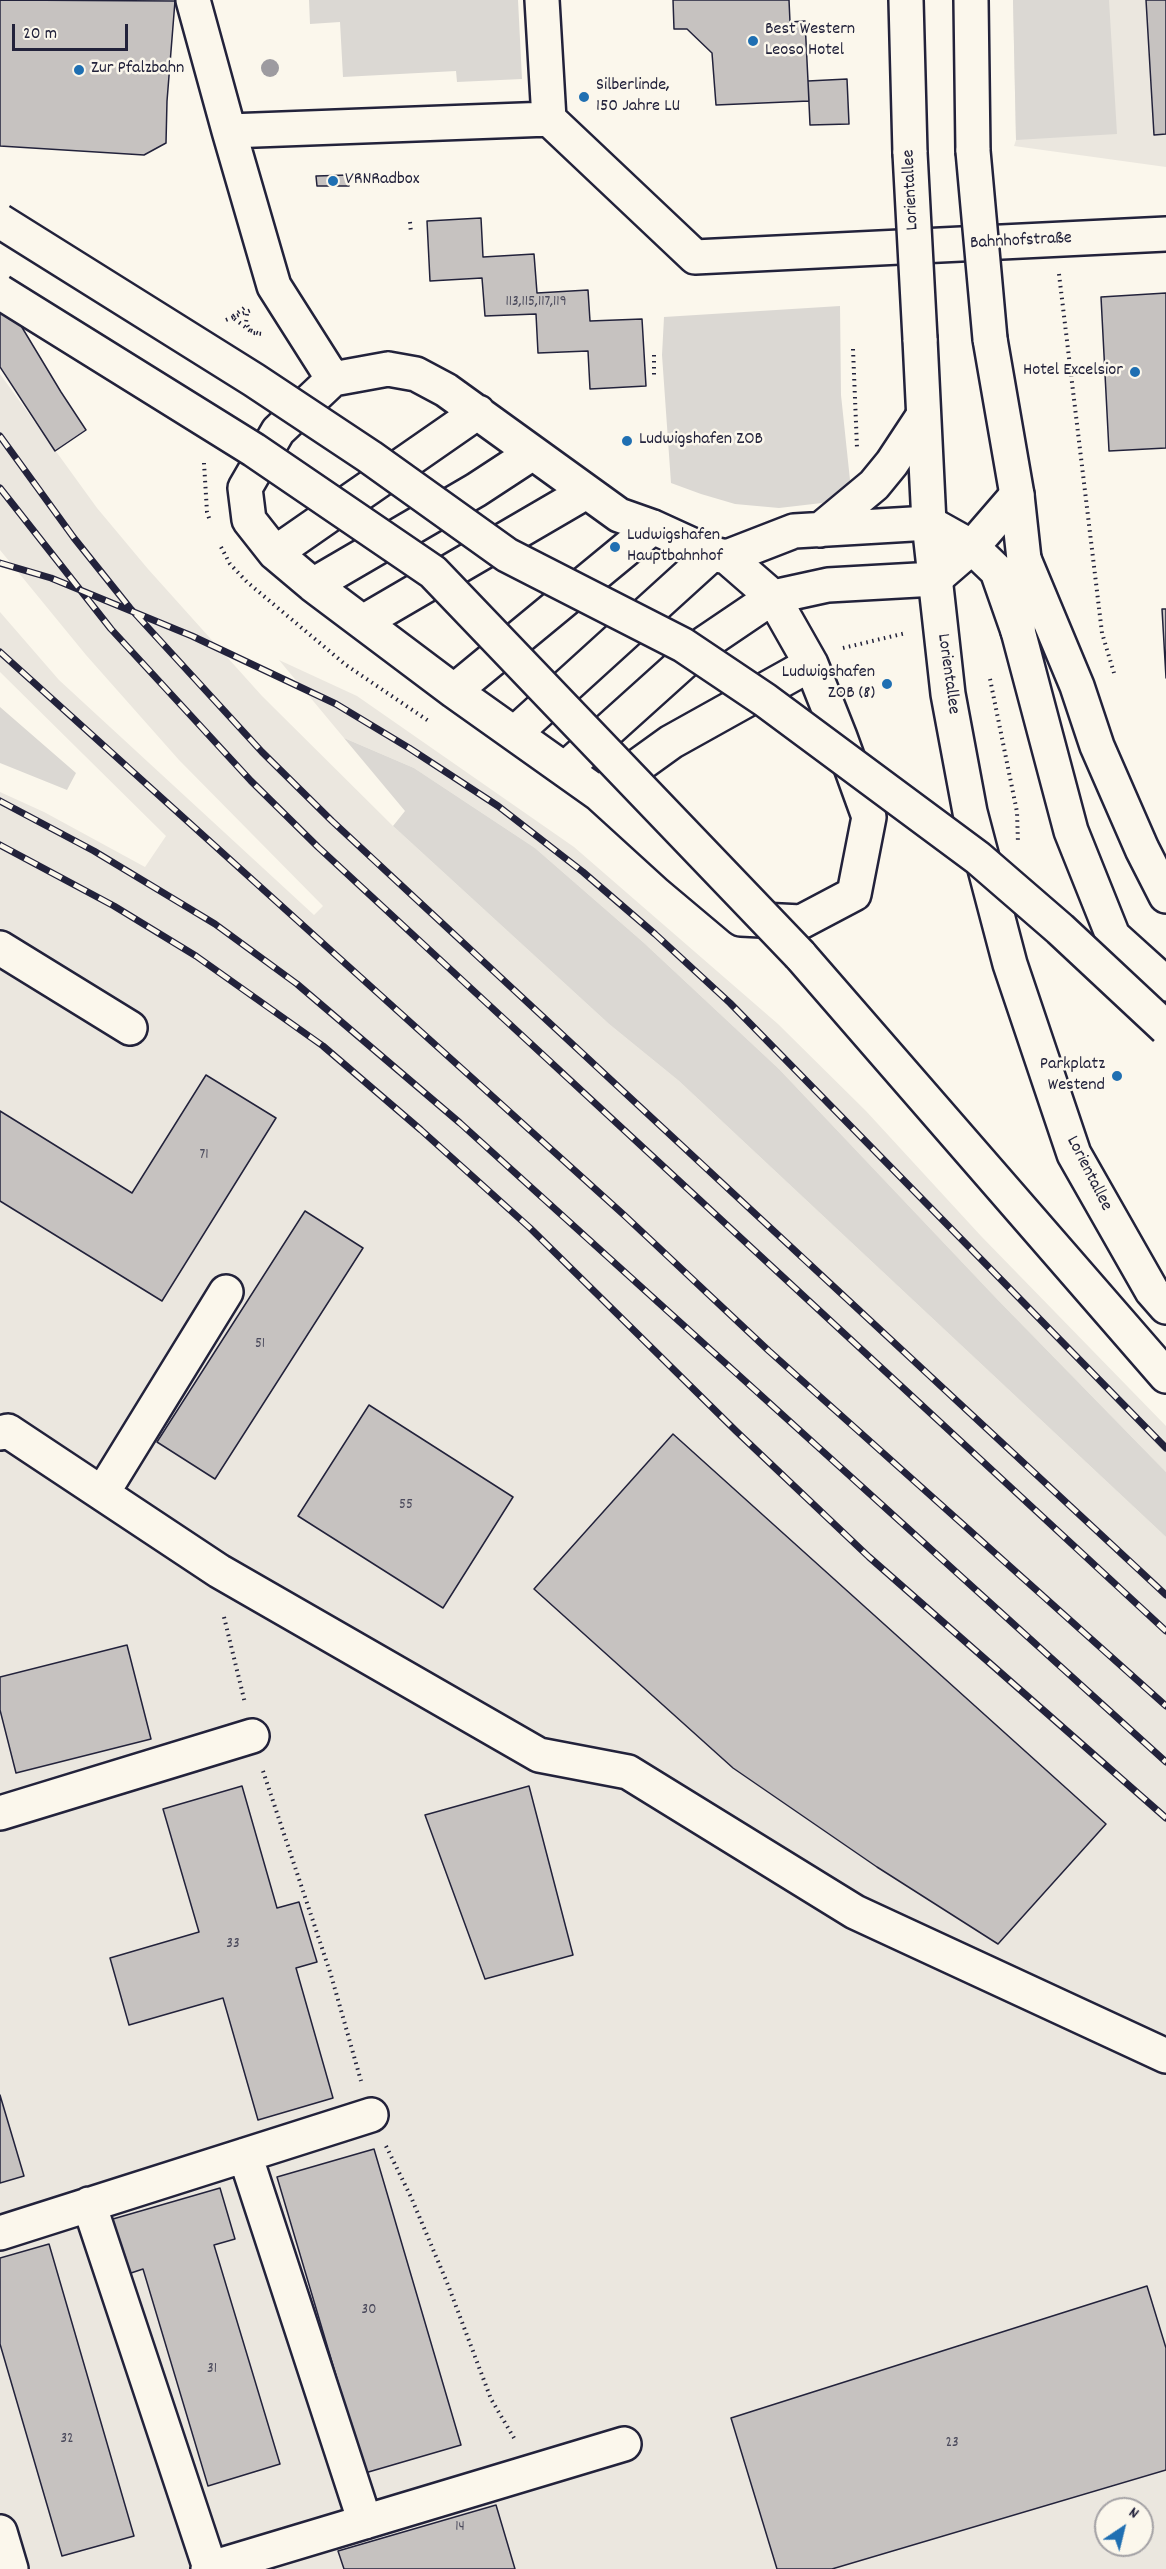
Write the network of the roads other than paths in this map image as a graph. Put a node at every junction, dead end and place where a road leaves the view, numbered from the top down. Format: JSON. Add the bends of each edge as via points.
{"nodes":[{"id":1,"x":193,"y":0,"type":"edge"},
{"id":2,"x":542,"y":0,"type":"edge"},
{"id":3,"x":906,"y":0,"type":"edge"},
{"id":4,"x":971,"y":0,"type":"edge"},
{"id":5,"x":549,"y":119,"type":"junction"},
{"id":6,"x":229,"y":131,"type":"junction"},
{"id":7,"x":0,"y":221,"type":"edge"},
{"id":8,"x":1166,"y":234,"type":"edge"},
{"id":9,"x":0,"y":292,"type":"edge"},
{"id":10,"x":333,"y":379,"type":"junction"},
{"id":11,"x":478,"y":412,"type":"junction"},
{"id":12,"x":923,"y":416,"type":"junction"},
{"id":13,"x":531,"y":454,"type":"junction"},
{"id":14,"x":586,"y":492,"type":"junction"},
{"id":15,"x":1017,"y":495,"type":"junction"},
{"id":16,"x":929,"y":523,"type":"junction"},
{"id":17,"x":653,"y":527,"type":"junction"},
{"id":18,"x":820,"y":530,"type":"junction"},
{"id":19,"x":972,"y":547,"type":"junction"},
{"id":20,"x":275,"y":553,"type":"junction"},
{"id":21,"x":719,"y":555,"type":"junction"},
{"id":22,"x":1024,"y":559,"type":"junction"},
{"id":23,"x":935,"y":579,"type":"junction"},
{"id":24,"x":313,"y":585,"type":"junction"},
{"id":25,"x":773,"y":597,"type":"junction"},
{"id":26,"x":363,"y":622,"type":"junction"},
{"id":27,"x":1018,"y":631,"type":"junction"},
{"id":28,"x":811,"y":664,"type":"junction"},
{"id":29,"x":454,"y":691,"type":"junction"},
{"id":30,"x":515,"y":733,"type":"junction"},
{"id":31,"x":565,"y":769,"type":"junction"},
{"id":32,"x":599,"y":794,"type":"junction"},
{"id":33,"x":1166,"y":896,"type":"edge"},
{"id":34,"x":0,"y":948,"type":"edge"},
{"id":35,"x":1166,"y":984,"type":"edge"},
{"id":36,"x":130,"y":1028,"type":"dead end"},
{"id":37,"x":1166,"y":1028,"type":"edge"},
{"id":38,"x":226,"y":1292,"type":"dead end"},
{"id":39,"x":1166,"y":1307,"type":"edge"},
{"id":40,"x":1166,"y":1376,"type":"edge"},
{"id":41,"x":0,"y":1433,"type":"edge"},
{"id":42,"x":103,"y":1492,"type":"junction"},
{"id":43,"x":252,"y":1736,"type":"road end"},
{"id":44,"x":0,"y":1813,"type":"edge"},
{"id":45,"x":1166,"y":2056,"type":"edge"},
{"id":46,"x":371,"y":2115,"type":"road end"},
{"id":47,"x":245,"y":2155,"type":"junction"},
{"id":48,"x":89,"y":2204,"type":"junction"},
{"id":49,"x":0,"y":2233,"type":"edge"},
{"id":50,"x":624,"y":2444,"type":"dead end"},
{"id":51,"x":364,"y":2522,"type":"junction"},
{"id":52,"x":0,"y":2532,"type":"edge"},
{"id":53,"x":11,"y":2569,"type":"edge"},
{"id":54,"x":209,"y":2569,"type":"edge"}],
"edges":[{"from":1,"to":6,"type":"main road"},
{"from":2,"to":5,"type":"main road"},
{"from":3,"to":12,"type":"main road","name":"Lorientallee","bridge":true},
{"from":4,"to":15,"type":"main road","bridge":true,"via":[[973,151],[990,339]]},
{"from":5,"to":6,"type":"main road"},
{"from":5,"to":8,"type":"main road","name":"Bahnhofstraße","via":[[695,257]]},
{"from":6,"to":10,"type":"main road","via":[[274,286]]},
{"from":7,"to":37,"type":"main road","bridge":true,"via":[[254,380],[507,555],[683,645],[765,700],[978,858]]},
{"from":9,"to":40,"type":"main road","bridge":true,"via":[[254,450],[433,572],[800,955]]},
{"from":10,"to":11,"type":"main road","via":[[388,369],[416,374]]},
{"from":10,"to":20,"type":"main road","via":[[278,431],[245,488],[249,520]]},
{"from":11,"to":13,"type":"main road"},
{"from":11,"to":20,"type":"main road"},
{"from":12,"to":16,"type":"main road","name":"Lorientallee"},
{"from":12,"to":18,"type":"main road","via":[[874,485]]},
{"from":13,"to":14,"type":"main road"},
{"from":13,"to":24,"type":"main road"},
{"from":14,"to":17,"type":"main road","via":[[619,516]]},
{"from":14,"to":26,"type":"main road"},
{"from":15,"to":19,"type":"main road"},
{"from":15,"to":22,"type":"main road"},
{"from":16,"to":18,"type":"main road"},
{"from":16,"to":19,"type":"main road"},
{"from":16,"to":23,"type":"main road","name":"Lorientallee"},
{"from":17,"to":21,"type":"main road"},
{"from":17,"to":29,"type":"main road"},
{"from":18,"to":21,"type":"main road","via":[[794,531]]},
{"from":19,"to":23,"type":"main road"},
{"from":19,"to":27,"type":"main road","via":[[997,571]]},
{"from":20,"to":24,"type":"main road"},
{"from":21,"to":25,"type":"main road"},
{"from":21,"to":30,"type":"main road"},
{"from":22,"to":27,"type":"main road"},
{"from":22,"to":33,"type":"main road","via":[[1102,756]]},
{"from":23,"to":25,"type":"main road","via":[[828,585]]},
{"from":23,"to":39,"type":"main road","name":"Lorientallee","via":[[948,694],[970,812],[1010,964],[1074,1154],[1152,1291]]},
{"from":24,"to":26,"type":"main road"},
{"from":25,"to":28,"type":"main road"},
{"from":25,"to":31,"type":"main road","via":[[705,643]]},
{"from":26,"to":29,"type":"main road"},
{"from":27,"to":35,"type":"main road","via":[[1071,831],[1113,936]]},
{"from":28,"to":32,"type":"main road","via":[[670,742]]},
{"from":28,"to":32,"type":"main road","via":[[869,817],[854,894],[801,922],[741,919]]},
{"from":29,"to":30,"type":"main road"},
{"from":30,"to":31,"type":"main road"},
{"from":31,"to":32,"type":"main road"},
{"from":34,"to":36,"type":"main road"},
{"from":38,"to":42,"type":"main road"},
{"from":41,"to":42,"type":"main road","via":[[8,1431]]},
{"from":42,"to":45,"type":"main road","via":[[219,1571],[539,1755],[628,1772],[855,1912]]},
{"from":43,"to":44,"type":"main road"},
{"from":46,"to":47,"type":"main road"},
{"from":47,"to":48,"type":"main road"},
{"from":47,"to":51,"type":"main road"},
{"from":48,"to":49,"type":"main road"},
{"from":48,"to":54,"type":"main road"},
{"from":50,"to":51,"type":"main road"},
{"from":51,"to":54,"type":"main road"},
{"from":52,"to":53,"type":"main road"}]}
